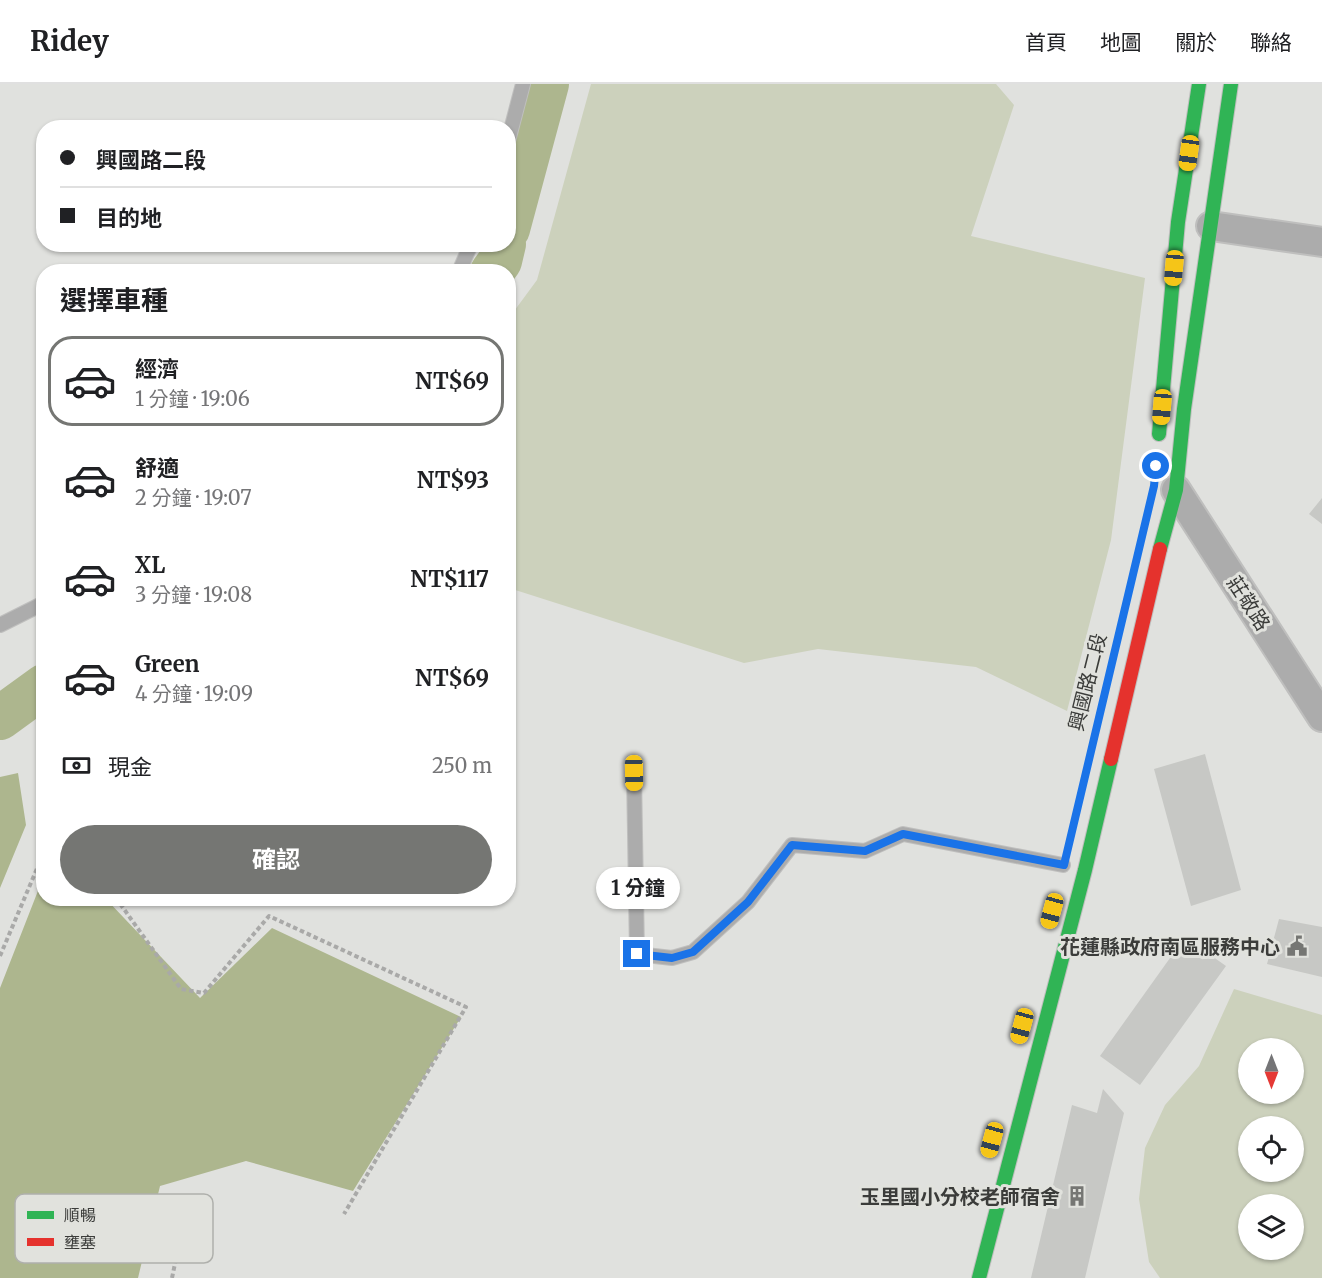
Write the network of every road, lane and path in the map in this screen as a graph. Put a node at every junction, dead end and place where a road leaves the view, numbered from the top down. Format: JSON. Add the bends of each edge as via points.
{"nodes":[{"id":1,"x":523,"y":84,"type":"edge"},
{"id":2,"x":1199,"y":84,"type":"edge"},
{"id":3,"x":1231,"y":84,"type":"edge"},
{"id":4,"x":514,"y":120,"type":"edge"},
{"id":5,"x":1211,"y":226,"type":"junction"},
{"id":6,"x":1322,"y":242,"type":"edge"},
{"id":7,"x":1157,"y":452,"type":"dead end"},
{"id":8,"x":1176,"y":490,"type":"junction"},
{"id":9,"x":36,"y":607,"type":"edge"},
{"id":10,"x":0,"y":626,"type":"edge"},
{"id":11,"x":1322,"y":717,"type":"edge"},
{"id":12,"x":634,"y":773,"type":"dead end"},
{"id":13,"x":1063,"y":865,"type":"dead end"},
{"id":14,"x":36,"y":871,"type":"edge"},
{"id":15,"x":122,"y":906,"type":"edge"},
{"id":16,"x":0,"y":956,"type":"edge"},
{"id":17,"x":344,"y":1214,"type":"dead end"},
{"id":18,"x":175,"y":1263,"type":"edge"},
{"id":19,"x":172,"y":1278,"type":"edge"},
{"id":20,"x":979,"y":1278,"type":"edge"}],
"edges":[{"from":1,"to":4,"type":"lane"},
{"from":2,"to":7,"type":"main road","via":[[1178,222]]},
{"from":3,"to":5,"type":"main road","name":"興國路二段"},
{"from":5,"to":6,"type":"street"},
{"from":5,"to":8,"type":"main road","name":"興國路二段"},
{"from":8,"to":11,"type":"street","name":"莊敬路"},
{"from":8,"to":20,"type":"main road","name":"興國路二段","via":[[1085,870]]},
{"from":9,"to":10,"type":"lane"},
{"from":12,"to":13,"type":"lane","via":[[637,954],[672,958],[693,952],[748,902],[792,845],[865,851],[903,834]]},
{"from":14,"to":16,"type":"path"},
{"from":15,"to":17,"type":"path","via":[[181,989],[204,993],[269,916],[466,1008]]},
{"from":18,"to":19,"type":"path"}]}
